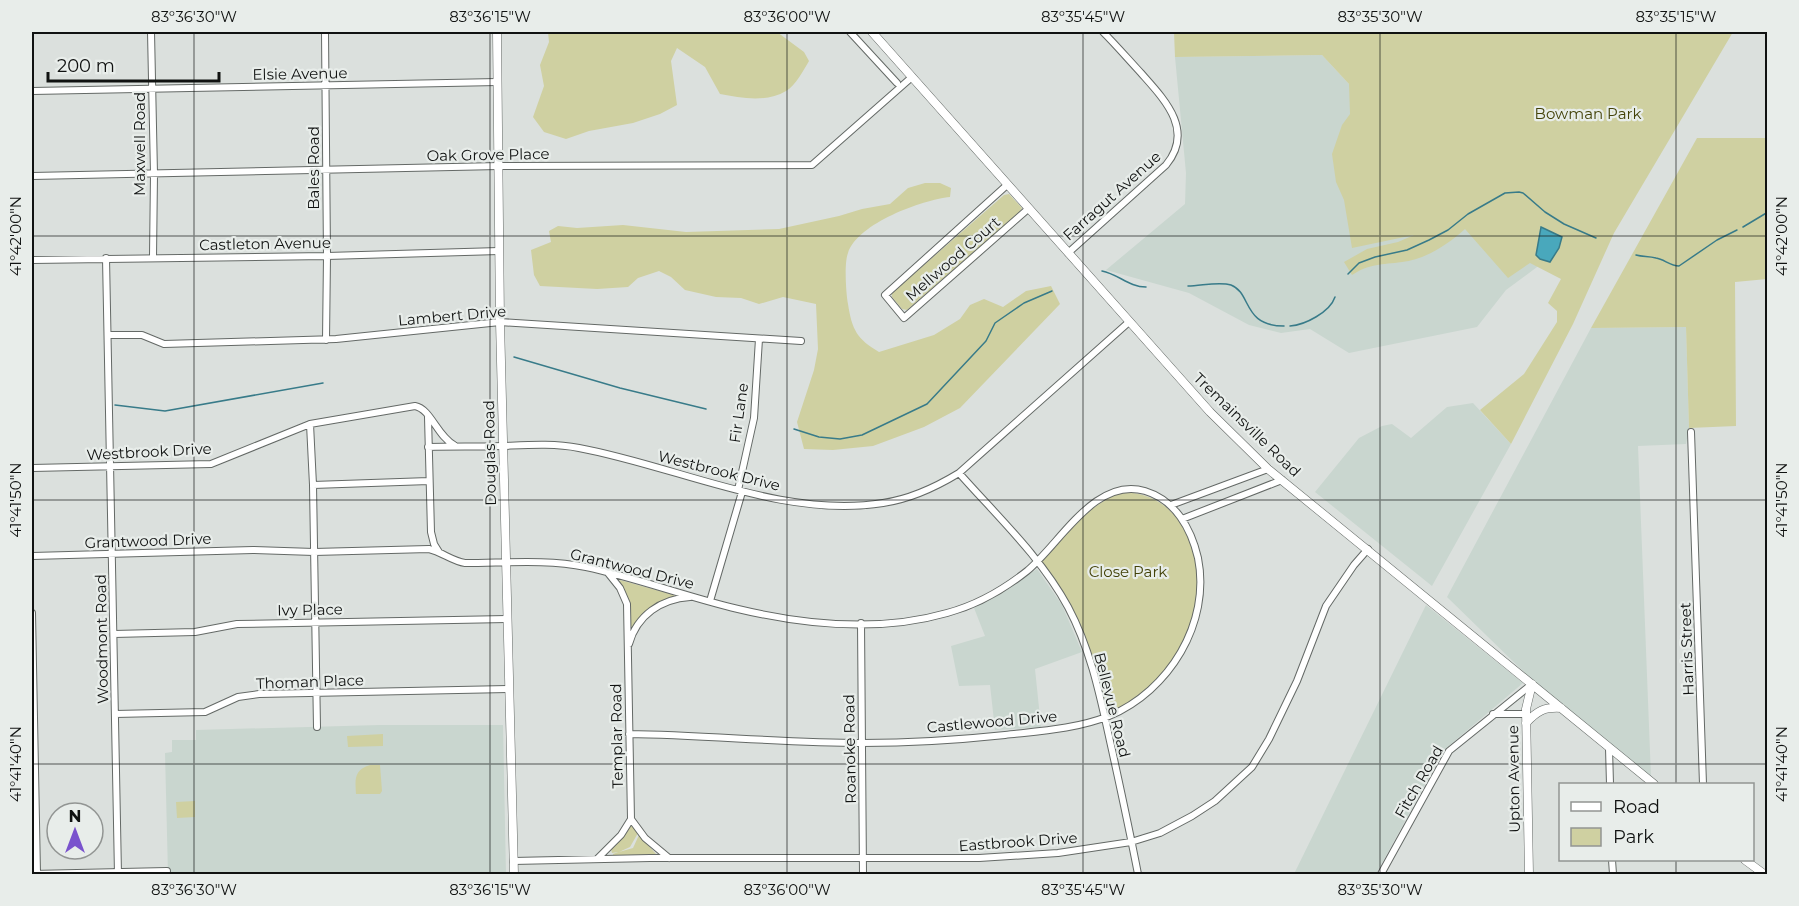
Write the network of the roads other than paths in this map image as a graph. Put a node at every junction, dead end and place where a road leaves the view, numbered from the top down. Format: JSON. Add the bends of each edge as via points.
{"nodes":[{"id":1,"x":151,"y":32,"type":"edge"},
{"id":2,"x":325,"y":32,"type":"edge"},
{"id":3,"x":497,"y":32,"type":"edge"},
{"id":4,"x":850,"y":32,"type":"edge"},
{"id":5,"x":872,"y":32,"type":"edge"},
{"id":6,"x":1103,"y":32,"type":"edge"},
{"id":7,"x":912,"y":77,"type":"junction"},
{"id":8,"x":498,"y":82,"type":"junction"},
{"id":9,"x":897,"y":83,"type":"dead end"},
{"id":10,"x":326,"y":86,"type":"junction"},
{"id":11,"x":152,"y":88,"type":"junction"},
{"id":12,"x":32,"y":92,"type":"edge"},
{"id":13,"x":499,"y":166,"type":"junction"},
{"id":14,"x":326,"y":169,"type":"junction"},
{"id":15,"x":154,"y":174,"type":"junction"},
{"id":16,"x":32,"y":176,"type":"edge"},
{"id":17,"x":1007,"y":185,"type":"junction"},
{"id":18,"x":1028,"y":209,"type":"junction"},
{"id":19,"x":499,"y":251,"type":"junction"},
{"id":20,"x":1068,"y":253,"type":"junction"},
{"id":21,"x":327,"y":256,"type":"junction"},
{"id":22,"x":153,"y":257,"type":"junction"},
{"id":23,"x":106,"y":258,"type":"junction"},
{"id":24,"x":32,"y":260,"type":"edge"},
{"id":25,"x":500,"y":322,"type":"junction"},
{"id":26,"x":1129,"y":322,"type":"junction"},
{"id":27,"x":108,"y":335,"type":"junction"},
{"id":28,"x":759,"y":339,"type":"junction"},
{"id":29,"x":326,"y":340,"type":"junction"},
{"id":30,"x":801,"y":341,"type":"dead end"},
{"id":31,"x":428,"y":415,"type":"junction"},
{"id":32,"x":310,"y":424,"type":"junction"},
{"id":33,"x":1691,"y":432,"type":"dead end"},
{"id":34,"x":457,"y":446,"type":"junction"},
{"id":35,"x":503,"y":446,"type":"junction"},
{"id":36,"x":428,"y":447,"type":"junction"},
{"id":37,"x":110,"y":466,"type":"junction"},
{"id":38,"x":32,"y":468,"type":"edge"},
{"id":39,"x":1268,"y":469,"type":"junction"},
{"id":40,"x":959,"y":473,"type":"junction"},
{"id":41,"x":1281,"y":480,"type":"junction"},
{"id":42,"x":429,"y":481,"type":"junction"},
{"id":43,"x":313,"y":485,"type":"junction"},
{"id":44,"x":740,"y":491,"type":"junction"},
{"id":45,"x":1171,"y":505,"type":"junction"},
{"id":46,"x":1176,"y":511,"type":"joint"},
{"id":47,"x":1182,"y":519,"type":"junction"},
{"id":48,"x":1368,"y":549,"type":"junction"},
{"id":49,"x":314,"y":552,"type":"junction"},
{"id":50,"x":440,"y":552,"type":"junction"},
{"id":51,"x":112,"y":555,"type":"junction"},
{"id":52,"x":32,"y":556,"type":"edge"},
{"id":53,"x":506,"y":562,"type":"junction"},
{"id":54,"x":1037,"y":562,"type":"junction"},
{"id":55,"x":607,"y":572,"type":"junction"},
{"id":56,"x":695,"y":597,"type":"junction"},
{"id":57,"x":710,"y":601,"type":"junction"},
{"id":58,"x":32,"y":613,"type":"edge"},
{"id":59,"x":507,"y":619,"type":"junction"},
{"id":60,"x":316,"y":622,"type":"junction"},
{"id":61,"x":861,"y":624,"type":"junction"},
{"id":62,"x":114,"y":634,"type":"junction"},
{"id":63,"x":628,"y":653,"type":"junction"},
{"id":64,"x":1532,"y":684,"type":"junction"},
{"id":65,"x":508,"y":689,"type":"junction"},
{"id":66,"x":316,"y":693,"type":"junction"},
{"id":67,"x":1561,"y":708,"type":"junction"},
{"id":68,"x":115,"y":714,"type":"junction"},
{"id":69,"x":1493,"y":714,"type":"junction"},
{"id":70,"x":1105,"y":717,"type":"junction"},
{"id":71,"x":1526,"y":718,"type":"junction"},
{"id":72,"x":317,"y":727,"type":"dead end"},
{"id":73,"x":629,"y":734,"type":"junction"},
{"id":74,"x":862,"y":743,"type":"junction"},
{"id":75,"x":1609,"y":748,"type":"junction"},
{"id":76,"x":1610,"y":783,"type":"edge"},
{"id":77,"x":1653,"y":783,"type":"edge"},
{"id":78,"x":1703,"y":783,"type":"edge"},
{"id":79,"x":631,"y":819,"type":"junction"},
{"id":80,"x":1131,"y":842,"type":"junction"},
{"id":81,"x":670,"y":859,"type":"junction"},
{"id":82,"x":863,"y":859,"type":"junction"},
{"id":83,"x":596,"y":860,"type":"junction"},
{"id":84,"x":513,"y":861,"type":"junction"},
{"id":85,"x":1746,"y":861,"type":"edge"},
{"id":86,"x":167,"y":871,"type":"dead end"},
{"id":87,"x":118,"y":873,"type":"edge"},
{"id":88,"x":35,"y":874,"type":"edge"},
{"id":89,"x":514,"y":874,"type":"edge"},
{"id":90,"x":863,"y":874,"type":"edge"},
{"id":91,"x":1138,"y":874,"type":"edge"},
{"id":92,"x":1381,"y":874,"type":"edge"},
{"id":93,"x":1529,"y":874,"type":"edge"},
{"id":94,"x":1764,"y":874,"type":"edge"}],
"edges":[{"from":1,"to":11,"type":"street","name":"Maxwell Road"},
{"from":2,"to":10,"type":"street","name":"Bales Road"},
{"from":3,"to":8,"type":"street","name":"Douglas Road"},
{"from":4,"to":9,"type":"street"},
{"from":5,"to":7,"type":"street","name":"Tremainsville Road"},
{"from":6,"to":20,"type":"street","name":"Farragut Avenue","via":[[1168,105],[1177,133],[1176,150],[1150,181]]},
{"from":7,"to":13,"type":"street","name":"Oak Grove Place","via":[[812,165]]},
{"from":7,"to":17,"type":"street","name":"Tremainsville Road"},
{"from":8,"to":10,"type":"street","name":"Elsie Avenue"},
{"from":8,"to":13,"type":"street","name":"Douglas Road"},
{"from":10,"to":11,"type":"street","name":"Elsie Avenue"},
{"from":10,"to":14,"type":"street","name":"Bales Road"},
{"from":11,"to":12,"type":"street","name":"Elsie Avenue"},
{"from":11,"to":15,"type":"street","name":"Maxwell Road"},
{"from":13,"to":14,"type":"street","name":"Oak Grove Place"},
{"from":13,"to":19,"type":"street","name":"Douglas Road"},
{"from":14,"to":15,"type":"street","name":"Oak Grove Place"},
{"from":14,"to":21,"type":"street","name":"Bales Road"},
{"from":15,"to":16,"type":"street","name":"Oak Grove Place"},
{"from":15,"to":22,"type":"street","name":"Maxwell Road"},
{"from":17,"to":18,"type":"street","name":"Tremainsville Road"},
{"from":17,"to":18,"type":"street","name":"Mellwood Court","via":[[885,295],[904,318]]},
{"from":18,"to":20,"type":"street","name":"Tremainsville Road"},
{"from":19,"to":21,"type":"street","name":"Castleton Avenue"},
{"from":19,"to":25,"type":"street","name":"Douglas Road"},
{"from":20,"to":26,"type":"street","name":"Tremainsville Road"},
{"from":21,"to":22,"type":"street","name":"Castleton Avenue"},
{"from":21,"to":29,"type":"street","name":"Bales Road"},
{"from":22,"to":23,"type":"street","name":"Castleton Avenue"},
{"from":23,"to":24,"type":"street","name":"Castleton Avenue"},
{"from":23,"to":27,"type":"street","name":"Woodmont Road"},
{"from":25,"to":28,"type":"street","name":"Lambert Drive"},
{"from":25,"to":29,"type":"street","name":"Lambert Drive"},
{"from":25,"to":35,"type":"street","name":"Douglas Road"},
{"from":26,"to":39,"type":"street","name":"Tremainsville Road"},
{"from":26,"to":40,"type":"street","name":"Westbrook Drive"},
{"from":27,"to":29,"type":"street","name":"Lambert Drive","via":[[142,335],[164,344]]},
{"from":27,"to":37,"type":"street","name":"Woodmont Road"},
{"from":28,"to":30,"type":"street","name":"Lambert Drive"},
{"from":28,"to":44,"type":"street","name":"Fir Lane","via":[[754,417]]},
{"from":31,"to":32,"type":"street","name":"Westbrook Drive","via":[[414,406]]},
{"from":31,"to":34,"type":"street","via":[[442,436]]},
{"from":31,"to":36,"type":"street"},
{"from":32,"to":37,"type":"street","name":"Westbrook Drive","via":[[211,464]]},
{"from":32,"to":43,"type":"street"},
{"from":33,"to":78,"type":"street","name":"Harris Street"},
{"from":34,"to":35,"type":"street","name":"Westbrook Drive"},
{"from":34,"to":36,"type":"street","name":"Westbrook Drive"},
{"from":35,"to":44,"type":"street","name":"Westbrook Drive","via":[[579,448]]},
{"from":35,"to":53,"type":"street","name":"Douglas Road"},
{"from":36,"to":42,"type":"street"},
{"from":37,"to":38,"type":"street","name":"Westbrook Drive"},
{"from":37,"to":51,"type":"street","name":"Woodmont Road"},
{"from":39,"to":41,"type":"street","name":"Tremainsville Road"},
{"from":39,"to":45,"type":"street"},
{"from":40,"to":44,"type":"street","name":"Westbrook Drive","via":[[906,498],[869,505],[810,503]]},
{"from":40,"to":54,"type":"street","name":"Bellevue Road"},
{"from":41,"to":47,"type":"street"},
{"from":41,"to":48,"type":"street","name":"Tremainsville Road"},
{"from":42,"to":43,"type":"street"},
{"from":42,"to":50,"type":"street","via":[[431,535]]},
{"from":43,"to":49,"type":"street"},
{"from":44,"to":57,"type":"street","name":"Fir Lane"},
{"from":45,"to":46,"type":"street","name":"Grantwood Drive"},
{"from":45,"to":54,"type":"street","name":"Grantwood Drive","via":[[1142,490],[1115,490],[1096,501]]},
{"from":46,"to":47,"type":"street","name":"Castlewood Drive"},
{"from":47,"to":70,"type":"street","name":"Castlewood Drive","via":[[1199,564],[1199,592],[1192,628],[1180,655],[1163,678],[1139,699]]},
{"from":48,"to":64,"type":"street","name":"Tremainsville Road"},
{"from":48,"to":80,"type":"street","name":"Eastbrook Drive","via":[[1326,606],[1297,681],[1252,767],[1192,816]]},
{"from":49,"to":50,"type":"street","name":"Grantwood Drive"},
{"from":49,"to":51,"type":"street","name":"Grantwood Drive"},
{"from":49,"to":60,"type":"street"},
{"from":50,"to":53,"type":"street","name":"Grantwood Drive","via":[[465,563]]},
{"from":51,"to":52,"type":"street","name":"Grantwood Drive"},
{"from":51,"to":62,"type":"street","name":"Woodmont Road"},
{"from":53,"to":55,"type":"street","name":"Grantwood Drive","via":[[556,563]]},
{"from":53,"to":59,"type":"street","name":"Douglas Road"},
{"from":54,"to":61,"type":"street","name":"Grantwood Drive","via":[[1001,590],[956,610],[916,620]]},
{"from":54,"to":70,"type":"street","name":"Bellevue Road","via":[[1076,624],[1092,663]]},
{"from":55,"to":56,"type":"street","name":"Grantwood Drive"},
{"from":55,"to":63,"type":"street","name":"Templar Road","via":[[626,600]]},
{"from":56,"to":57,"type":"street","name":"Grantwood Drive"},
{"from":56,"to":63,"type":"street","name":"Templar Road","via":[[670,600],[648,612],[634,631]]},
{"from":57,"to":61,"type":"street","name":"Grantwood Drive","via":[[789,619]]},
{"from":58,"to":88,"type":"street"},
{"from":59,"to":60,"type":"street","name":"Ivy Place"},
{"from":59,"to":65,"type":"street","name":"Douglas Road"},
{"from":60,"to":62,"type":"street","name":"Ivy Place"},
{"from":60,"to":66,"type":"street"},
{"from":61,"to":74,"type":"street","name":"Roanoke Road"},
{"from":62,"to":68,"type":"street","name":"Woodmont Road"},
{"from":63,"to":73,"type":"street","name":"Templar Road"},
{"from":64,"to":67,"type":"street","name":"Tremainsville Road"},
{"from":64,"to":69,"type":"street","name":"Fitch Road"},
{"from":64,"to":71,"type":"street","name":"Upton Avenue"},
{"from":65,"to":66,"type":"street","name":"Thoman Place"},
{"from":65,"to":84,"type":"street","name":"Douglas Road"},
{"from":66,"to":68,"type":"street","name":"Thoman Place","via":[[238,697],[205,712]]},
{"from":66,"to":72,"type":"street"},
{"from":67,"to":71,"type":"street","via":[[1539,710]]},
{"from":67,"to":75,"type":"street","name":"Tremainsville Road"},
{"from":68,"to":87,"type":"street","name":"Woodmont Road"},
{"from":69,"to":71,"type":"street"},
{"from":69,"to":92,"type":"street","name":"Fitch Road","via":[[1449,751]]},
{"from":70,"to":74,"type":"street","name":"Castlewood Drive","via":[[1042,731]]},
{"from":70,"to":80,"type":"street","name":"Bellevue Road"},
{"from":71,"to":93,"type":"street","name":"Upton Avenue"},
{"from":73,"to":74,"type":"street","name":"Castlewood Drive"},
{"from":73,"to":79,"type":"street","name":"Templar Road"},
{"from":74,"to":82,"type":"street","name":"Roanoke Road"},
{"from":75,"to":76,"type":"street"},
{"from":75,"to":77,"type":"street","name":"Tremainsville Road"},
{"from":79,"to":81,"type":"street","via":[[645,838]]},
{"from":79,"to":83,"type":"street"},
{"from":80,"to":82,"type":"street","name":"Eastbrook Drive","via":[[1024,856]]},
{"from":80,"to":91,"type":"street","name":"Bellevue Road"},
{"from":81,"to":82,"type":"street","name":"Eastbrook Drive"},
{"from":81,"to":83,"type":"street","name":"Eastbrook Drive"},
{"from":82,"to":90,"type":"street","name":"Roanoke Road"},
{"from":83,"to":84,"type":"street","name":"Eastbrook Drive"},
{"from":84,"to":89,"type":"street","name":"Douglas Road"},
{"from":85,"to":94,"type":"street"},
{"from":86,"to":87,"type":"street"},
{"from":87,"to":88,"type":"street"}]}
